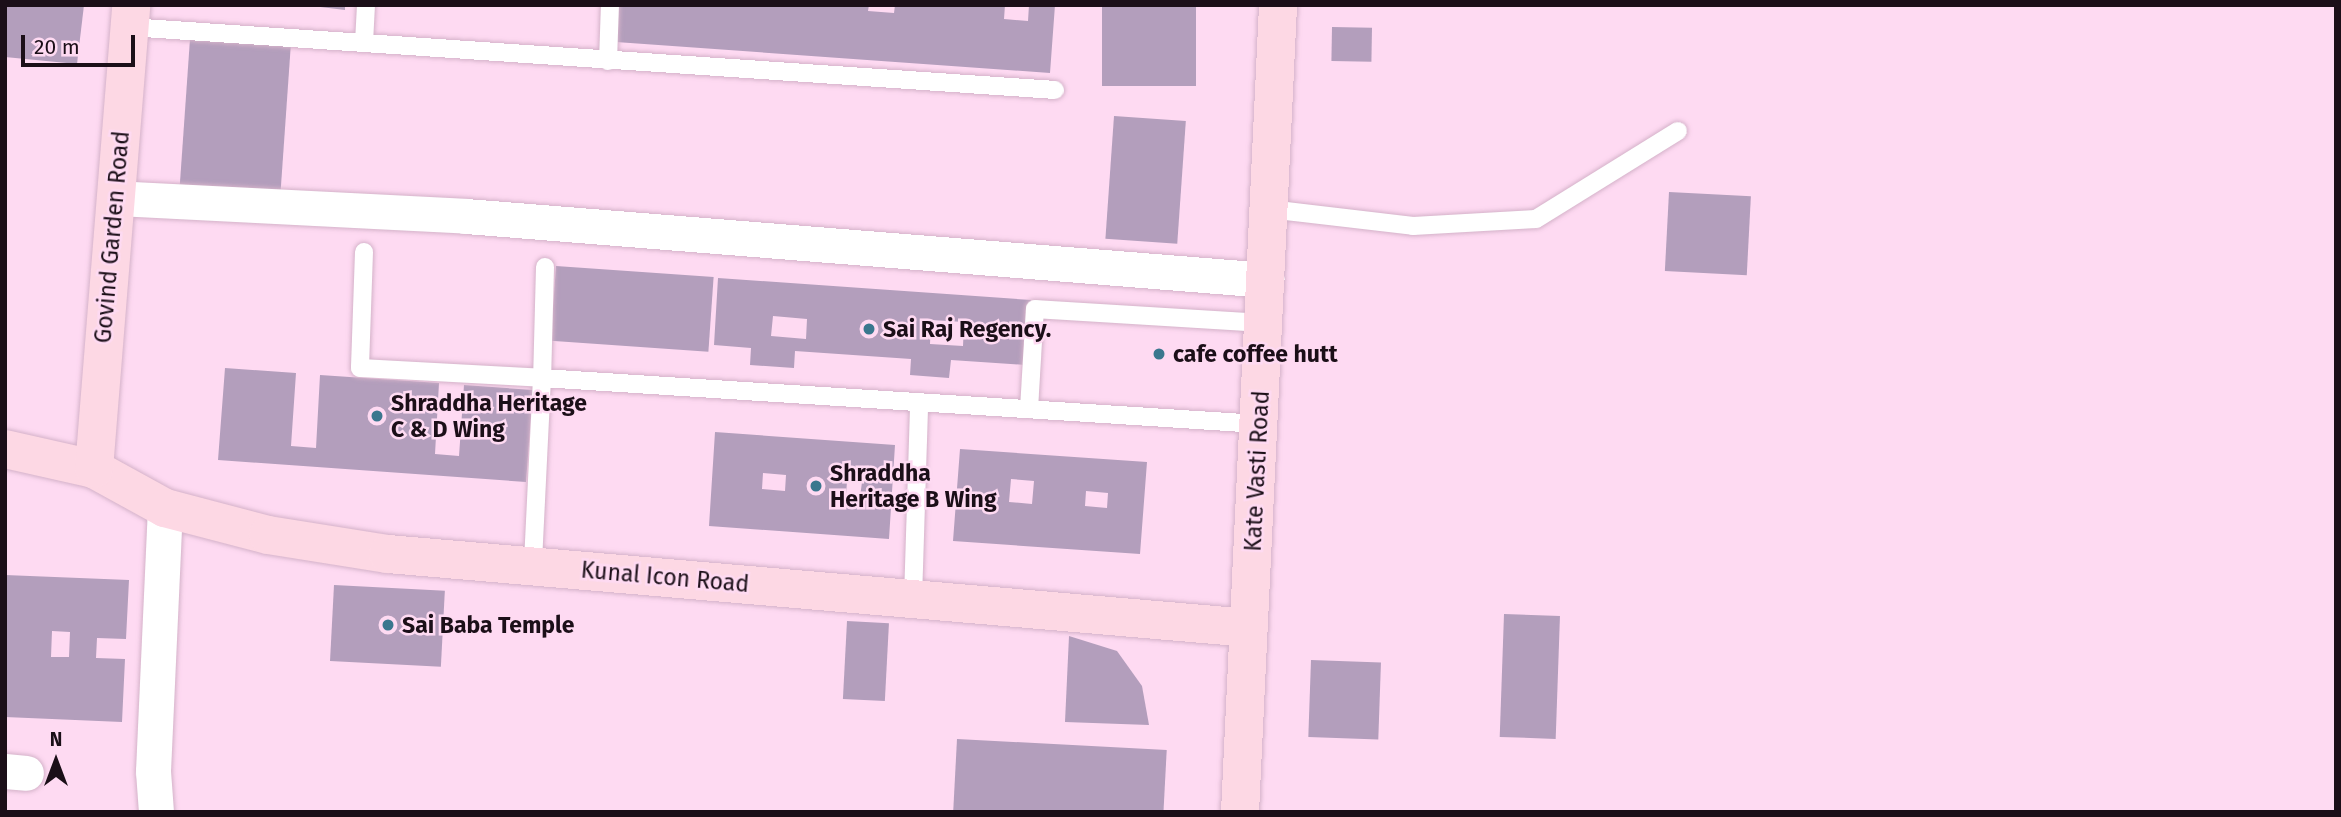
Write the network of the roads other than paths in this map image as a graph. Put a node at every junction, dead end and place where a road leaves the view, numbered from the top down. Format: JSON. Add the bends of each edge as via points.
{"nodes":[{"id":1,"x":366,"y":5,"type":"edge"},
{"id":2,"x":610,"y":5,"type":"edge"},
{"id":3,"x":1278,"y":5,"type":"edge"},
{"id":4,"x":130,"y":16,"type":"edge"},
{"id":5,"x":364,"y":43,"type":"junction"},
{"id":6,"x":608,"y":61,"type":"junction"},
{"id":7,"x":1055,"y":90,"type":"dead end"},
{"id":8,"x":1678,"y":131,"type":"dead end"},
{"id":9,"x":115,"y":198,"type":"junction"},
{"id":10,"x":1269,"y":209,"type":"junction"},
{"id":11,"x":364,"y":252,"type":"dead end"},
{"id":12,"x":545,"y":267,"type":"dead end"},
{"id":13,"x":1266,"y":280,"type":"junction"},
{"id":14,"x":1263,"y":323,"type":"junction"},
{"id":15,"x":542,"y":378,"type":"junction"},
{"id":16,"x":919,"y":405,"type":"junction"},
{"id":17,"x":1029,"y":409,"type":"junction"},
{"id":18,"x":1259,"y":425,"type":"junction"},
{"id":19,"x":5,"y":449,"type":"edge"},
{"id":20,"x":94,"y":469,"type":"junction"},
{"id":21,"x":165,"y":508,"type":"junction"},
{"id":22,"x":533,"y":565,"type":"junction"},
{"id":23,"x":913,"y":598,"type":"junction"},
{"id":24,"x":1250,"y":628,"type":"junction"},
{"id":25,"x":156,"y":812,"type":"edge"},
{"id":26,"x":1240,"y":812,"type":"edge"}],
"edges":[{"from":1,"to":5,"type":"lane"},
{"from":2,"to":6,"type":"lane"},
{"from":3,"to":10,"type":"street","name":"Kate Vasti Road"},
{"from":4,"to":5,"type":"lane"},
{"from":4,"to":9,"type":"street","name":"Govind Garden Road"},
{"from":5,"to":6,"type":"lane"},
{"from":6,"to":7,"type":"lane"},
{"from":8,"to":10,"type":"lane","via":[[1536,219],[1413,226]]},
{"from":9,"to":13,"type":"street","via":[[467,216]]},
{"from":9,"to":20,"type":"street","name":"Govind Garden Road"},
{"from":10,"to":13,"type":"street","name":"Kate Vasti Road"},
{"from":11,"to":15,"type":"lane","via":[[360,368]]},
{"from":12,"to":15,"type":"lane"},
{"from":13,"to":14,"type":"street","name":"Kate Vasti Road"},
{"from":14,"to":17,"type":"lane","via":[[1035,309]]},
{"from":14,"to":18,"type":"street","name":"Kate Vasti Road"},
{"from":15,"to":16,"type":"lane"},
{"from":15,"to":22,"type":"lane"},
{"from":16,"to":17,"type":"lane"},
{"from":16,"to":23,"type":"lane"},
{"from":17,"to":18,"type":"lane"},
{"from":18,"to":24,"type":"street","name":"Kate Vasti Road"},
{"from":19,"to":20,"type":"street","name":"Kunal Icon Road"},
{"from":20,"to":21,"type":"street","name":"Kunal Icon Road"},
{"from":21,"to":22,"type":"street","name":"Kunal Icon Road","via":[[268,535],[388,554]]},
{"from":21,"to":25,"type":"street","via":[[153,771]]},
{"from":22,"to":23,"type":"street","name":"Kunal Icon Road"},
{"from":23,"to":24,"type":"street","name":"Kunal Icon Road"},
{"from":24,"to":26,"type":"street","name":"Kate Vasti Road"}]}
